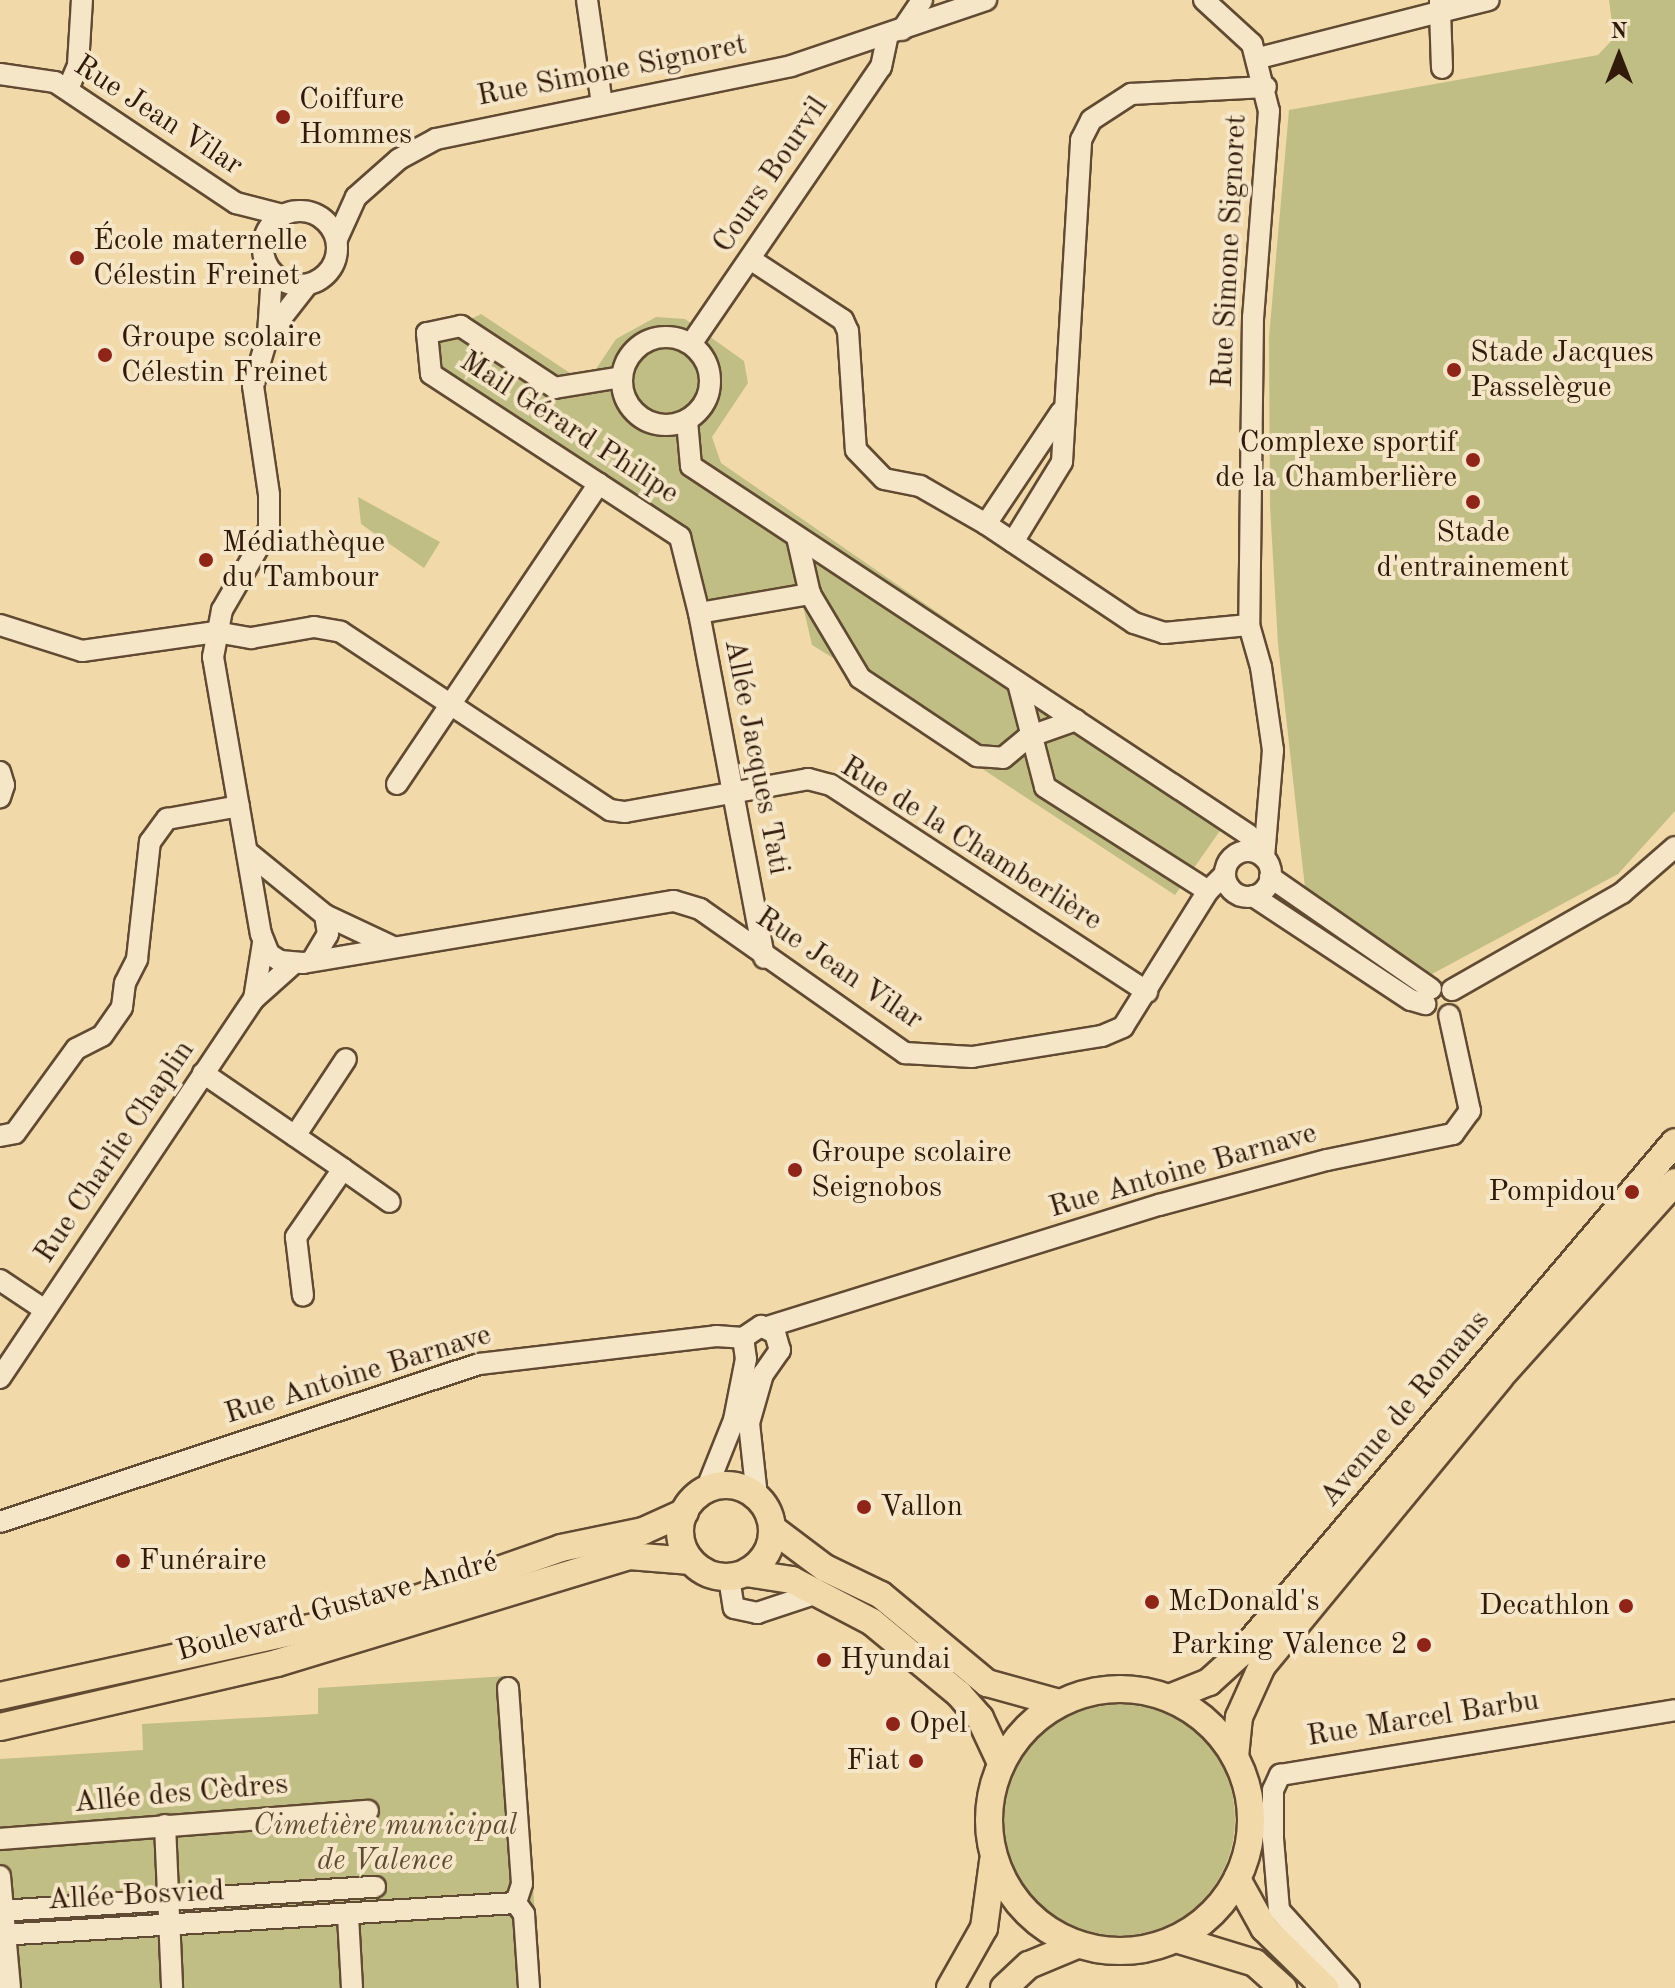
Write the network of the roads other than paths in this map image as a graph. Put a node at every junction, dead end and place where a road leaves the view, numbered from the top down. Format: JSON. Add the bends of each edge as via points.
{"nodes":[{"id":1,"x":82,"y":0,"type":"edge"},
{"id":2,"x":587,"y":0,"type":"edge"},
{"id":3,"x":922,"y":0,"type":"edge"},
{"id":4,"x":986,"y":0,"type":"edge"},
{"id":5,"x":1204,"y":0,"type":"edge"},
{"id":6,"x":1489,"y":0,"type":"edge"},
{"id":7,"x":1440,"y":6,"type":"edge"},
{"id":8,"x":895,"y":33,"type":"junction"},
{"id":9,"x":1259,"y":58,"type":"junction"},
{"id":10,"x":1442,"y":68,"type":"dead end"},
{"id":11,"x":0,"y":74,"type":"edge"},
{"id":12,"x":1266,"y":87,"type":"junction"},
{"id":13,"x":68,"y":89,"type":"junction"},
{"id":14,"x":602,"y":104,"type":"junction"},
{"id":15,"x":356,"y":197,"type":"junction"},
{"id":16,"x":236,"y":203,"type":"junction"},
{"id":17,"x":312,"y":212,"type":"junction"},
{"id":18,"x":283,"y":215,"type":"junction"},
{"id":19,"x":337,"y":239,"type":"junction"},
{"id":20,"x":263,"y":242,"type":"junction"},
{"id":21,"x":750,"y":259,"type":"junction"},
{"id":22,"x":272,"y":274,"type":"junction"},
{"id":23,"x":307,"y":285,"type":"junction"},
{"id":24,"x":268,"y":335,"type":"junction"},
{"id":25,"x":691,"y":344,"type":"junction"},
{"id":26,"x":622,"y":377,"type":"junction"},
{"id":27,"x":1061,"y":412,"type":"junction"},
{"id":28,"x":687,"y":421,"type":"junction"},
{"id":29,"x":599,"y":483,"type":"junction"},
{"id":30,"x":986,"y":524,"type":"junction"},
{"id":31,"x":797,"y":537,"type":"junction"},
{"id":32,"x":1013,"y":542,"type":"junction"},
{"id":33,"x":810,"y":594,"type":"junction"},
{"id":34,"x":699,"y":613,"type":"junction"},
{"id":35,"x":0,"y":625,"type":"edge"},
{"id":36,"x":1249,"y":625,"type":"junction"},
{"id":37,"x":216,"y":632,"type":"junction"},
{"id":38,"x":1018,"y":683,"type":"junction"},
{"id":39,"x":449,"y":703,"type":"junction"},
{"id":40,"x":1076,"y":720,"type":"junction"},
{"id":41,"x":1028,"y":737,"type":"junction"},
{"id":42,"x":0,"y":772,"type":"edge"},
{"id":43,"x":397,"y":784,"type":"dead end"},
{"id":44,"x":733,"y":794,"type":"junction"},
{"id":45,"x":0,"y":797,"type":"edge"},
{"id":46,"x":239,"y":806,"type":"junction"},
{"id":47,"x":1265,"y":814,"type":"junction"},
{"id":48,"x":1249,"y":835,"type":"junction"},
{"id":49,"x":1675,"y":847,"type":"edge"},
{"id":50,"x":249,"y":853,"type":"junction"},
{"id":51,"x":1238,"y":853,"type":"junction"},
{"id":52,"x":1267,"y":868,"type":"junction"},
{"id":53,"x":1224,"y":875,"type":"junction"},
{"id":54,"x":1208,"y":891,"type":"junction"},
{"id":55,"x":1246,"y":896,"type":"junction"},
{"id":56,"x":297,"y":897,"type":"junction"},
{"id":57,"x":1198,"y":910,"type":"junction"},
{"id":58,"x":325,"y":915,"type":"junction"},
{"id":59,"x":262,"y":934,"type":"junction"},
{"id":60,"x":391,"y":946,"type":"junction"},
{"id":61,"x":764,"y":958,"type":"junction"},
{"id":62,"x":313,"y":959,"type":"junction"},
{"id":63,"x":292,"y":965,"type":"junction"},
{"id":64,"x":1452,"y":990,"type":"junction"},
{"id":65,"x":1147,"y":992,"type":"junction"},
{"id":66,"x":1428,"y":996,"type":"junction"},
{"id":67,"x":254,"y":999,"type":"junction"},
{"id":68,"x":1449,"y":1015,"type":"junction"},
{"id":69,"x":346,"y":1059,"type":"dead end"},
{"id":70,"x":203,"y":1073,"type":"junction"},
{"id":71,"x":0,"y":1136,"type":"edge"},
{"id":72,"x":295,"y":1136,"type":"junction"},
{"id":73,"x":1675,"y":1142,"type":"edge"},
{"id":74,"x":343,"y":1169,"type":"junction"},
{"id":75,"x":1675,"y":1182,"type":"edge"},
{"id":76,"x":390,"y":1202,"type":"dead end"},
{"id":77,"x":0,"y":1280,"type":"edge"},
{"id":78,"x":303,"y":1296,"type":"dead end"},
{"id":79,"x":45,"y":1310,"type":"junction"},
{"id":80,"x":773,"y":1335,"type":"junction"},
{"id":81,"x":744,"y":1349,"type":"junction"},
{"id":82,"x":767,"y":1364,"type":"junction"},
{"id":83,"x":0,"y":1378,"type":"edge"},
{"id":84,"x":706,"y":1490,"type":"junction"},
{"id":85,"x":757,"y":1497,"type":"junction"},
{"id":86,"x":685,"y":1512,"type":"junction"},
{"id":87,"x":0,"y":1522,"type":"edge"},
{"id":88,"x":773,"y":1529,"type":"junction"},
{"id":89,"x":691,"y":1561,"type":"junction"},
{"id":90,"x":738,"y":1576,"type":"junction"},
{"id":91,"x":820,"y":1592,"type":"junction"},
{"id":92,"x":508,"y":1688,"type":"dead end"},
{"id":93,"x":0,"y":1696,"type":"edge"},
{"id":94,"x":1169,"y":1698,"type":"junction"},
{"id":95,"x":1059,"y":1703,"type":"junction"},
{"id":96,"x":1675,"y":1710,"type":"edge"},
{"id":97,"x":0,"y":1727,"type":"edge"},
{"id":98,"x":1235,"y":1757,"type":"junction"},
{"id":99,"x":1001,"y":1763,"type":"junction"},
{"id":100,"x":368,"y":1811,"type":"dead end"},
{"id":101,"x":165,"y":1825,"type":"junction"},
{"id":102,"x":0,"y":1839,"type":"edge"},
{"id":103,"x":993,"y":1857,"type":"junction"},
{"id":104,"x":0,"y":1876,"type":"edge"},
{"id":105,"x":1237,"y":1879,"type":"junction"},
{"id":106,"x":375,"y":1887,"type":"dead end"},
{"id":107,"x":168,"y":1900,"type":"junction"},
{"id":108,"x":516,"y":1903,"type":"junction"},
{"id":109,"x":2,"y":1910,"type":"edge"},
{"id":110,"x":348,"y":1916,"type":"junction"},
{"id":111,"x":169,"y":1924,"type":"junction"},
{"id":112,"x":3,"y":1935,"type":"edge"},
{"id":113,"x":1176,"y":1939,"type":"junction"},
{"id":114,"x":1077,"y":1945,"type":"junction"},
{"id":115,"x":1320,"y":1973,"type":"edge"},
{"id":116,"x":7,"y":1982,"type":"edge"},
{"id":117,"x":1281,"y":1986,"type":"edge"},
{"id":118,"x":172,"y":1988,"type":"edge"},
{"id":119,"x":352,"y":1988,"type":"edge"},
{"id":120,"x":529,"y":1988,"type":"edge"},
{"id":121,"x":950,"y":1988,"type":"edge"},
{"id":122,"x":1004,"y":1988,"type":"edge"},
{"id":123,"x":1349,"y":1988,"type":"edge"}],
"edges":[{"from":1,"to":13,"type":"street","via":[[78,65]]},
{"from":2,"to":14,"type":"street"},
{"from":3,"to":8,"type":"street","name":"Cours Bourvil"},
{"from":4,"to":8,"type":"street","name":"Rue Simone Signoret"},
{"from":5,"to":9,"type":"street","name":"Rue Simone Signoret","via":[[1244,32]]},
{"from":6,"to":7,"type":"street"},
{"from":7,"to":9,"type":"street"},
{"from":7,"to":10,"type":"street"},
{"from":8,"to":14,"type":"street","name":"Rue Simone Signoret","via":[[791,66]]},
{"from":8,"to":21,"type":"street","name":"Cours Bourvil","via":[[881,67]]},
{"from":9,"to":12,"type":"street","name":"Rue Simone Signoret"},
{"from":11,"to":13,"type":"street","name":"Rue Jean Vilar","via":[[35,75]]},
{"from":12,"to":27,"type":"street","via":[[1131,94],[1091,120],[1081,140]]},
{"from":12,"to":36,"type":"street","name":"Rue Simone Signoret","via":[[1269,136],[1253,317]]},
{"from":13,"to":16,"type":"street","name":"Rue Jean Vilar"},
{"from":14,"to":15,"type":"street","name":"Rue Simone Signoret","via":[[436,139],[399,159]]},
{"from":15,"to":17,"type":"street","name":"Rue Simone Signoret"},
{"from":15,"to":19,"type":"street","name":"Rue Simone Signoret"},
{"from":16,"to":18,"type":"street","name":"Rue Jean Vilar"},
{"from":16,"to":20,"type":"street","name":"Rue Jean Vilar"},
{"from":17,"to":18,"type":"street"},
{"from":17,"to":19,"type":"street"},
{"from":18,"to":20,"type":"street"},
{"from":19,"to":23,"type":"street","via":[[332,269]]},
{"from":20,"to":22,"type":"street"},
{"from":21,"to":25,"type":"street","name":"Cours Bourvil"},
{"from":21,"to":30,"type":"street","via":[[843,320],[856,450],[867,465],[884,479],[920,486]]},
{"from":22,"to":23,"type":"street"},
{"from":22,"to":24,"type":"street"},
{"from":23,"to":24,"type":"street"},
{"from":24,"to":37,"type":"street","via":[[253,386],[269,529],[233,588]]},
{"from":25,"to":26,"type":"street","via":[[662,337],[647,342],[626,363]]},
{"from":25,"to":28,"type":"street","via":[[708,364],[710,390],[706,403]]},
{"from":26,"to":28,"type":"street","name":"Mail Gérard Philipe","via":[[623,391],[636,414],[660,426]]},
{"from":26,"to":29,"type":"street","name":"Mail Gérard Philipe","via":[[555,388],[461,326],[427,333],[431,374]]},
{"from":27,"to":30,"type":"street"},
{"from":27,"to":32,"type":"street","via":[[1062,462]]},
{"from":28,"to":31,"type":"street","name":"Mail Gérard Philipe","via":[[691,466]]},
{"from":29,"to":34,"type":"street","name":"Mail Gérard Philipe","via":[[680,537]]},
{"from":29,"to":39,"type":"street"},
{"from":30,"to":32,"type":"street"},
{"from":31,"to":33,"type":"street"},
{"from":31,"to":38,"type":"street","name":"Mail Gérard Philipe"},
{"from":32,"to":36,"type":"street","via":[[1134,623],[1164,633]]},
{"from":33,"to":34,"type":"street"},
{"from":33,"to":41,"type":"street","via":[[860,678],[977,756],[1003,758]]},
{"from":34,"to":44,"type":"street","name":"Allée Jacques Tati"},
{"from":35,"to":37,"type":"street","name":"Rue de la Chamberlière","via":[[82,651]]},
{"from":36,"to":47,"type":"street","name":"Rue Simone Signoret","via":[[1273,750]]},
{"from":37,"to":39,"type":"street","name":"Rue de la Chamberlière","via":[[251,638],[314,627],[341,632]]},
{"from":37,"to":46,"type":"street","via":[[213,677]]},
{"from":38,"to":40,"type":"street","name":"Mail Gérard Philipe"},
{"from":38,"to":41,"type":"street"},
{"from":39,"to":43,"type":"street"},
{"from":39,"to":44,"type":"street","name":"Rue de la Chamberlière","via":[[610,810]]},
{"from":40,"to":41,"type":"street"},
{"from":40,"to":48,"type":"street","name":"Mail Gérard Philipe"},
{"from":41,"to":54,"type":"street","via":[[1045,787]]},
{"from":42,"to":45,"type":"street"},
{"from":44,"to":61,"type":"street","name":"Allée Jacques Tati"},
{"from":44,"to":65,"type":"street","name":"Rue de la Chamberlière","via":[[808,779],[831,785]]},
{"from":46,"to":50,"type":"street"},
{"from":46,"to":71,"type":"street","via":[[167,819],[158,830],[150,842],[137,959],[125,983],[122,1007],[102,1036],[76,1049],[15,1133]]},
{"from":47,"to":48,"type":"street"},
{"from":47,"to":52,"type":"street","name":"Rue Simone Signoret"},
{"from":48,"to":51,"type":"street"},
{"from":49,"to":64,"type":"street","via":[[1622,893]]},
{"from":50,"to":56,"type":"street"},
{"from":50,"to":59,"type":"street"},
{"from":51,"to":52,"type":"street"},
{"from":51,"to":53,"type":"street","name":"Rue Jean Vilar"},
{"from":52,"to":55,"type":"street"},
{"from":52,"to":66,"type":"street"},
{"from":53,"to":54,"type":"street","name":"Rue Jean Vilar"},
{"from":53,"to":55,"type":"street"},
{"from":54,"to":57,"type":"street","name":"Rue Jean Vilar"},
{"from":55,"to":57,"type":"street"},
{"from":55,"to":66,"type":"street","via":[[1411,1000]]},
{"from":56,"to":58,"type":"street"},
{"from":56,"to":59,"type":"street","via":[[270,907]]},
{"from":57,"to":65,"type":"street","name":"Rue Jean Vilar"},
{"from":58,"to":60,"type":"street"},
{"from":58,"to":62,"type":"street","via":[[326,944]]},
{"from":59,"to":63,"type":"street","via":[[269,954]]},
{"from":59,"to":67,"type":"street","name":"Rue Charlie Chaplin"},
{"from":60,"to":61,"type":"street","name":"Rue Jean Vilar","via":[[674,901],[700,909]]},
{"from":60,"to":62,"type":"street","name":"Rue Jean Vilar"},
{"from":61,"to":65,"type":"street","name":"Rue Jean Vilar","via":[[889,1043],[923,1058],[972,1057],[1114,1033]]},
{"from":62,"to":63,"type":"street","name":"Rue Jean Vilar"},
{"from":63,"to":67,"type":"street","name":"Rue Charlie Chaplin"},
{"from":64,"to":66,"type":"street","via":[[1442,986]]},
{"from":64,"to":68,"type":"street","via":[[1456,1006]]},
{"from":66,"to":68,"type":"street","via":[[1437,1017]]},
{"from":67,"to":70,"type":"street","name":"Rue Charlie Chaplin"},
{"from":68,"to":80,"type":"street","name":"Rue Antoine Barnave","via":[[1470,1111],[1453,1134],[1302,1166],[1159,1205],[816,1313]]},
{"from":69,"to":72,"type":"street"},
{"from":70,"to":72,"type":"street"},
{"from":70,"to":79,"type":"street","name":"Rue Charlie Chaplin"},
{"from":72,"to":74,"type":"street"},
{"from":73,"to":94,"type":"main road","name":"Avenue de Romans","via":[[1241,1653],[1209,1682]]},
{"from":74,"to":76,"type":"street"},
{"from":74,"to":78,"type":"street","via":[[296,1237]]},
{"from":75,"to":98,"type":"main road","name":"Avenue de Romans","via":[[1499,1378],[1262,1666],[1242,1707]]},
{"from":77,"to":79,"type":"street"},
{"from":79,"to":83,"type":"street","name":"Rue Charlie Chaplin"},
{"from":80,"to":81,"type":"street","via":[[750,1330]]},
{"from":80,"to":82,"type":"street","via":[[777,1356]]},
{"from":81,"to":82,"type":"street"},
{"from":81,"to":84,"type":"street","via":[[728,1442]]},
{"from":81,"to":87,"type":"street","name":"Rue Antoine Barnave","via":[[726,1335],[479,1364]]},
{"from":82,"to":85,"type":"street","via":[[749,1423]]},
{"from":84,"to":85,"type":"main road","via":[[733,1486]]},
{"from":84,"to":86,"type":"main road","name":"Boulevard Gustave André"},
{"from":85,"to":88,"type":"main road"},
{"from":86,"to":89,"type":"main road","via":[[681,1537]]},
{"from":86,"to":93,"type":"main road","name":"Boulevard Gustave André","via":[[643,1531],[561,1548],[373,1614]]},
{"from":88,"to":90,"type":"main road","via":[[761,1563]]},
{"from":88,"to":95,"type":"main road","via":[[825,1568],[881,1595],[987,1683]]},
{"from":89,"to":90,"type":"main road","name":"Boulevard Gustave André","via":[[701,1570]]},
{"from":89,"to":97,"type":"main road","name":"Boulevard Gustave André","via":[[629,1556],[277,1663]]},
{"from":90,"to":91,"type":"main road","name":"Boulevard Gustave André","via":[[792,1580]]},
{"from":90,"to":91,"type":"street","via":[[734,1608],[757,1613]]},
{"from":91,"to":99,"type":"main road","name":"Boulevard Gustave André","via":[[872,1622],[959,1694],[980,1718]]},
{"from":92,"to":108,"type":"street","via":[[522,1884]]},
{"from":94,"to":95,"type":"main road","via":[[1125,1689]]},
{"from":94,"to":98,"type":"main road","via":[[1214,1728]]},
{"from":95,"to":99,"type":"main road","via":[[1016,1739]]},
{"from":96,"to":115,"type":"street","name":"Rue Marcel Barbu","via":[[1280,1775],[1273,1790],[1276,1900]]},
{"from":98,"to":105,"type":"main road","via":[[1251,1818]]},
{"from":99,"to":103,"type":"main road","via":[[988,1819]]},
{"from":100,"to":101,"type":"street","name":"Allée des Cèdres"},
{"from":101,"to":102,"type":"street","name":"Allée des Cèdres"},
{"from":101,"to":107,"type":"street"},
{"from":103,"to":114,"type":"main road","via":[[1009,1891],[1034,1920]]},
{"from":103,"to":121,"type":"main road","via":[[984,1928]]},
{"from":104,"to":109,"type":"street"},
{"from":105,"to":113,"type":"main road","via":[[1212,1914]]},
{"from":105,"to":115,"type":"main road","via":[[1264,1928]]},
{"from":106,"to":107,"type":"street"},
{"from":107,"to":109,"type":"street"},
{"from":107,"to":111,"type":"street"},
{"from":108,"to":110,"type":"street","name":"Allée Bosvied"},
{"from":108,"to":120,"type":"street","via":[[524,1914]]},
{"from":109,"to":112,"type":"street"},
{"from":110,"to":111,"type":"street","name":"Allée Bosvied"},
{"from":110,"to":119,"type":"street"},
{"from":111,"to":112,"type":"street","name":"Allée Bosvied"},
{"from":111,"to":118,"type":"street"},
{"from":112,"to":116,"type":"street"},
{"from":113,"to":114,"type":"main road","via":[[1127,1951]]},
{"from":113,"to":117,"type":"main road","via":[[1227,1950],[1255,1963]]},
{"from":114,"to":122,"type":"main road","via":[[1029,1965]]},
{"from":115,"to":123,"type":"street","name":"Rue Marcel Barbu"}]}
